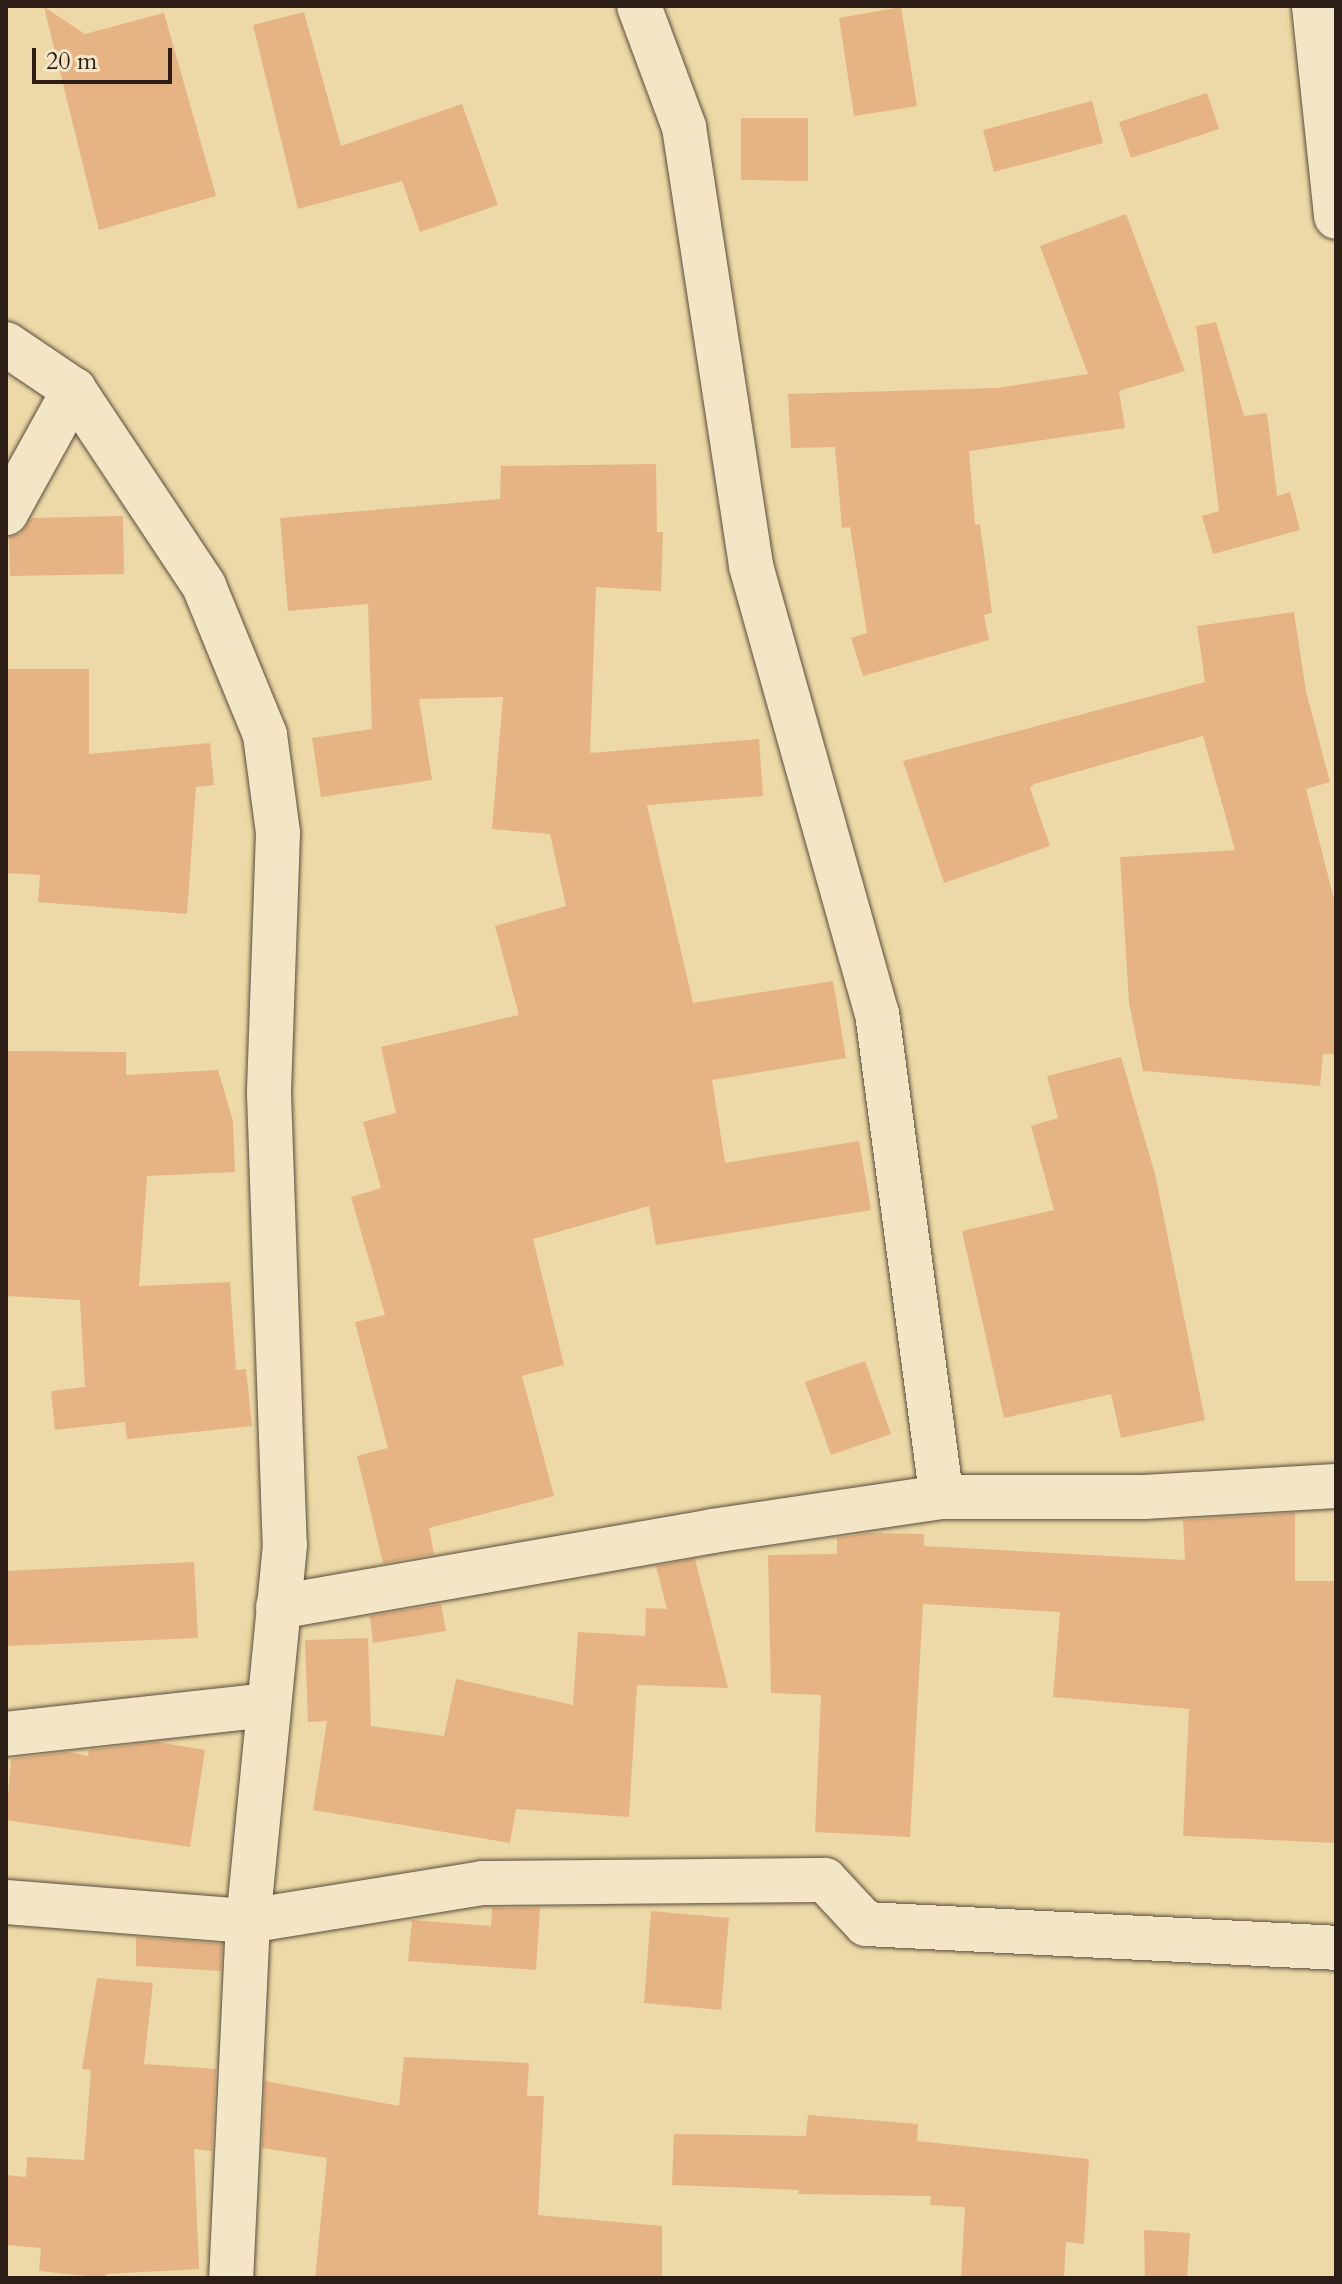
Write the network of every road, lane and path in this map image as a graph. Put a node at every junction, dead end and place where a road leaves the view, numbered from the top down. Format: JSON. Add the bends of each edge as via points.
{"nodes":[{"id":1,"x":639,"y":6,"type":"edge"},
{"id":2,"x":1314,"y":6,"type":"edge"},
{"id":3,"x":1336,"y":217,"type":"edge"},
{"id":4,"x":6,"y":344,"type":"edge"},
{"id":5,"x":74,"y":390,"type":"junction"},
{"id":6,"x":6,"y":513,"type":"edge"},
{"id":7,"x":1336,"y":1486,"type":"edge"},
{"id":8,"x":942,"y":1497,"type":"junction"},
{"id":9,"x":278,"y":1607,"type":"junction"},
{"id":10,"x":267,"y":1705,"type":"junction"},
{"id":11,"x":6,"y":1734,"type":"edge"},
{"id":12,"x":6,"y":1902,"type":"edge"},
{"id":13,"x":248,"y":1921,"type":"junction"},
{"id":14,"x":1336,"y":1948,"type":"edge"},
{"id":15,"x":231,"y":2278,"type":"edge"}],
"edges":[{"from":1,"to":8,"type":"street","via":[[684,127],[751,566],[877,1013]]},
{"from":2,"to":3,"type":"street"},
{"from":4,"to":5,"type":"street"},
{"from":5,"to":6,"type":"street"},
{"from":5,"to":9,"type":"street","via":[[204,586],[265,735],[278,833],[269,1094],[286,1454]]},
{"from":7,"to":8,"type":"street","via":[[1144,1497]]},
{"from":8,"to":9,"type":"street","via":[[712,1531]]},
{"from":9,"to":10,"type":"street"},
{"from":10,"to":11,"type":"street"},
{"from":10,"to":13,"type":"street"},
{"from":12,"to":13,"type":"street"},
{"from":13,"to":14,"type":"street","via":[[482,1883],[825,1880],[866,1924]]},
{"from":13,"to":15,"type":"street"}]}
